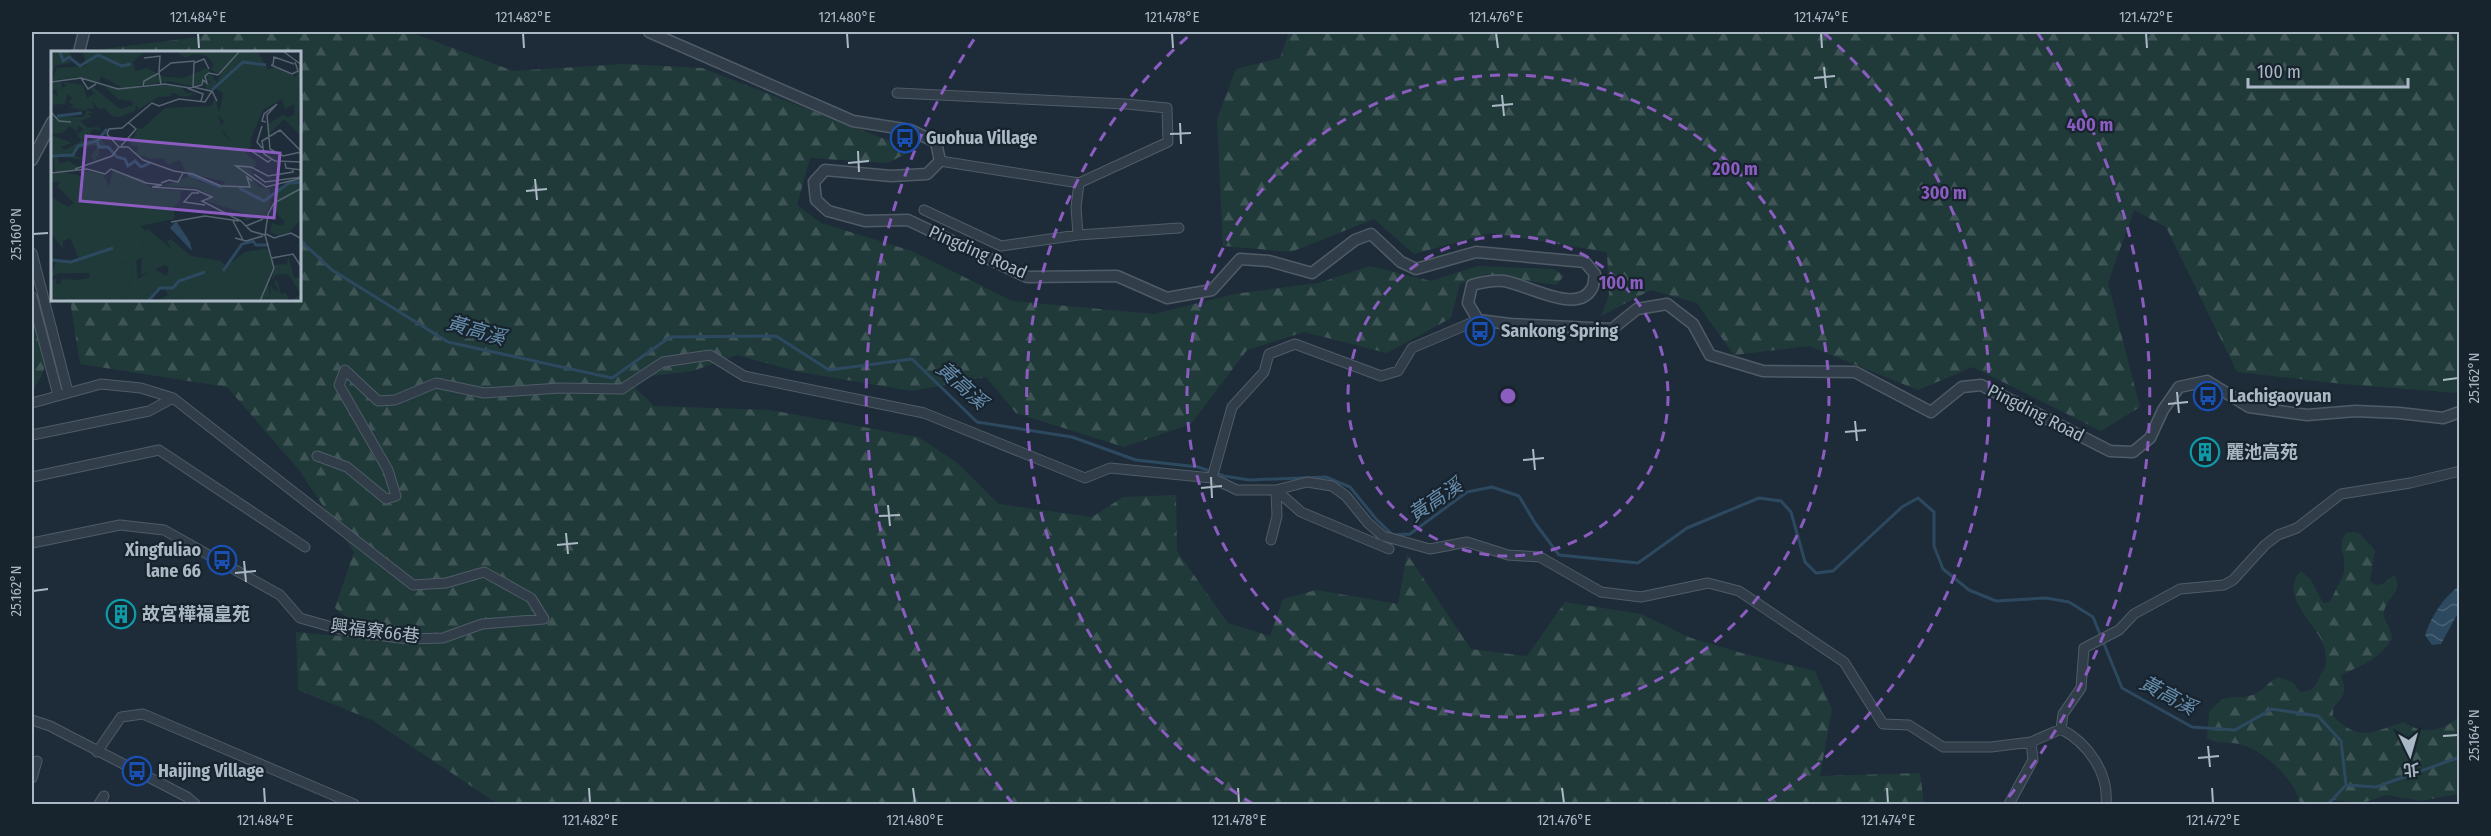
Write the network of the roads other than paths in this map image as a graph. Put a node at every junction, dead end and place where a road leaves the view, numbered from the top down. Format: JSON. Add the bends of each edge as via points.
{"nodes":[{"id":1,"x":84,"y":32,"type":"edge"},
{"id":2,"x":649,"y":32,"type":"edge"},
{"id":3,"x":79,"y":51,"type":"edge"},
{"id":4,"x":897,"y":93,"type":"dead end"},
{"id":5,"x":51,"y":124,"type":"edge"},
{"id":6,"x":32,"y":160,"type":"edge"},
{"id":7,"x":940,"y":161,"type":"junction"},
{"id":8,"x":1079,"y":183,"type":"junction"},
{"id":9,"x":924,"y":210,"type":"dead end"},
{"id":10,"x":1179,"y":228,"type":"dead end"},
{"id":11,"x":1078,"y":235,"type":"junction"},
{"id":12,"x":32,"y":253,"type":"edge"},
{"id":13,"x":32,"y":297,"type":"edge"},
{"id":14,"x":1478,"y":320,"type":"junction"},
{"id":15,"x":68,"y":392,"type":"junction"},
{"id":16,"x":58,"y":395,"type":"junction"},
{"id":17,"x":173,"y":398,"type":"junction"},
{"id":18,"x":32,"y":403,"type":"edge"},
{"id":19,"x":2460,"y":412,"type":"edge"},
{"id":20,"x":32,"y":435,"type":"edge"},
{"id":21,"x":317,"y":456,"type":"dead end"},
{"id":22,"x":2460,"y":471,"type":"edge"},
{"id":23,"x":32,"y":477,"type":"edge"},
{"id":24,"x":1212,"y":478,"type":"junction"},
{"id":25,"x":1276,"y":490,"type":"junction"},
{"id":26,"x":1271,"y":540,"type":"dead end"},
{"id":27,"x":32,"y":543,"type":"edge"},
{"id":28,"x":305,"y":547,"type":"dead end"},
{"id":29,"x":1389,"y":549,"type":"dead end"},
{"id":30,"x":32,"y":720,"type":"edge"},
{"id":31,"x":2061,"y":729,"type":"junction"},
{"id":32,"x":2031,"y":742,"type":"junction"},
{"id":33,"x":97,"y":752,"type":"junction"},
{"id":34,"x":37,"y":761,"type":"dead end"},
{"id":35,"x":32,"y":778,"type":"edge"},
{"id":36,"x":195,"y":804,"type":"edge"},
{"id":37,"x":354,"y":804,"type":"edge"},
{"id":38,"x":2009,"y":804,"type":"edge"},
{"id":39,"x":2106,"y":804,"type":"edge"}],
"edges":[{"from":1,"to":3,"type":"street"},
{"from":2,"to":7,"type":"street","via":[[853,121],[910,130],[936,142]]},
{"from":4,"to":8,"type":"street","via":[[1167,108],[1168,141]]},
{"from":5,"to":6,"type":"street"},
{"from":7,"to":8,"type":"street"},
{"from":7,"to":14,"type":"street","name":"Pingding Road","via":[[927,174],[891,176],[825,170],[814,182],[816,200],[828,211],[865,221],[908,220],[1027,277],[1117,276],[1167,298],[1212,290],[1240,259],[1269,261],[1312,273],[1355,240],[1371,234],[1401,262],[1416,269],[1476,252],[1586,262],[1595,274],[1592,288],[1583,298],[1566,300],[1506,282],[1487,280],[1472,285],[1468,303]]},
{"from":8,"to":11,"type":"street"},
{"from":9,"to":11,"type":"street","via":[[1001,246]]},
{"from":10,"to":11,"type":"street"},
{"from":12,"to":15,"type":"street"},
{"from":13,"to":16,"type":"street"},
{"from":14,"to":19,"type":"street","name":"Pingding Road","via":[[1612,329],[1637,309],[1667,304],[1693,324],[1710,356],[1763,371],[1855,372],[1931,412],[1962,387],[1981,385],[2110,451],[2133,452],[2150,438],[2179,387],[2207,381],[2249,407],[2307,415],[2356,411],[2443,418]]},
{"from":14,"to":24,"type":"street","via":[[1412,348],[1398,371],[1381,376],[1295,344],[1269,354],[1264,372],[1232,407]]},
{"from":15,"to":16,"type":"street","name":"興福寮66巷"},
{"from":15,"to":17,"type":"street","name":"興福寮66巷","via":[[101,384],[141,388]]},
{"from":16,"to":18,"type":"street","name":"興福寮66巷"},
{"from":17,"to":20,"type":"street","via":[[149,411]]},
{"from":17,"to":27,"type":"street","name":"興福寮66巷","via":[[413,585],[446,583],[484,572],[531,598],[544,619],[482,624],[442,638],[408,639],[346,631],[300,618],[280,595],[165,530],[120,525]]},
{"from":21,"to":24,"type":"street","via":[[346,468],[386,499],[396,496],[388,470],[339,385],[345,370],[378,401],[395,400],[436,383],[484,393],[622,389],[663,362],[710,355],[744,376],[924,412],[1085,478],[1110,468]]},
{"from":22,"to":31,"type":"street","via":[[2341,494],[2296,528],[2265,545],[2233,580],[2224,585],[2180,589],[2134,614],[2119,630],[2084,648],[2081,688],[2063,714]]},
{"from":23,"to":28,"type":"street","via":[[159,450]]},
{"from":24,"to":25,"type":"street","via":[[1237,490]]},
{"from":25,"to":26,"type":"street","via":[[1277,516]]},
{"from":25,"to":29,"type":"street","via":[[1301,512]]},
{"from":25,"to":32,"type":"street","via":[[1307,482],[1332,486],[1383,536],[1430,549],[1467,542],[1508,555],[1540,557],[1601,592],[1641,597],[1708,583],[1739,591],[1844,662],[1883,724],[1909,725],[1943,747]]},
{"from":30,"to":33,"type":"street"},
{"from":31,"to":32,"type":"street"},
{"from":31,"to":39,"type":"street","via":[[2088,748],[2102,778]]},
{"from":32,"to":38,"type":"street","via":[[2033,760]]},
{"from":33,"to":36,"type":"street"},
{"from":33,"to":37,"type":"street","via":[[121,717],[143,714]]},
{"from":34,"to":35,"type":"street"}]}
